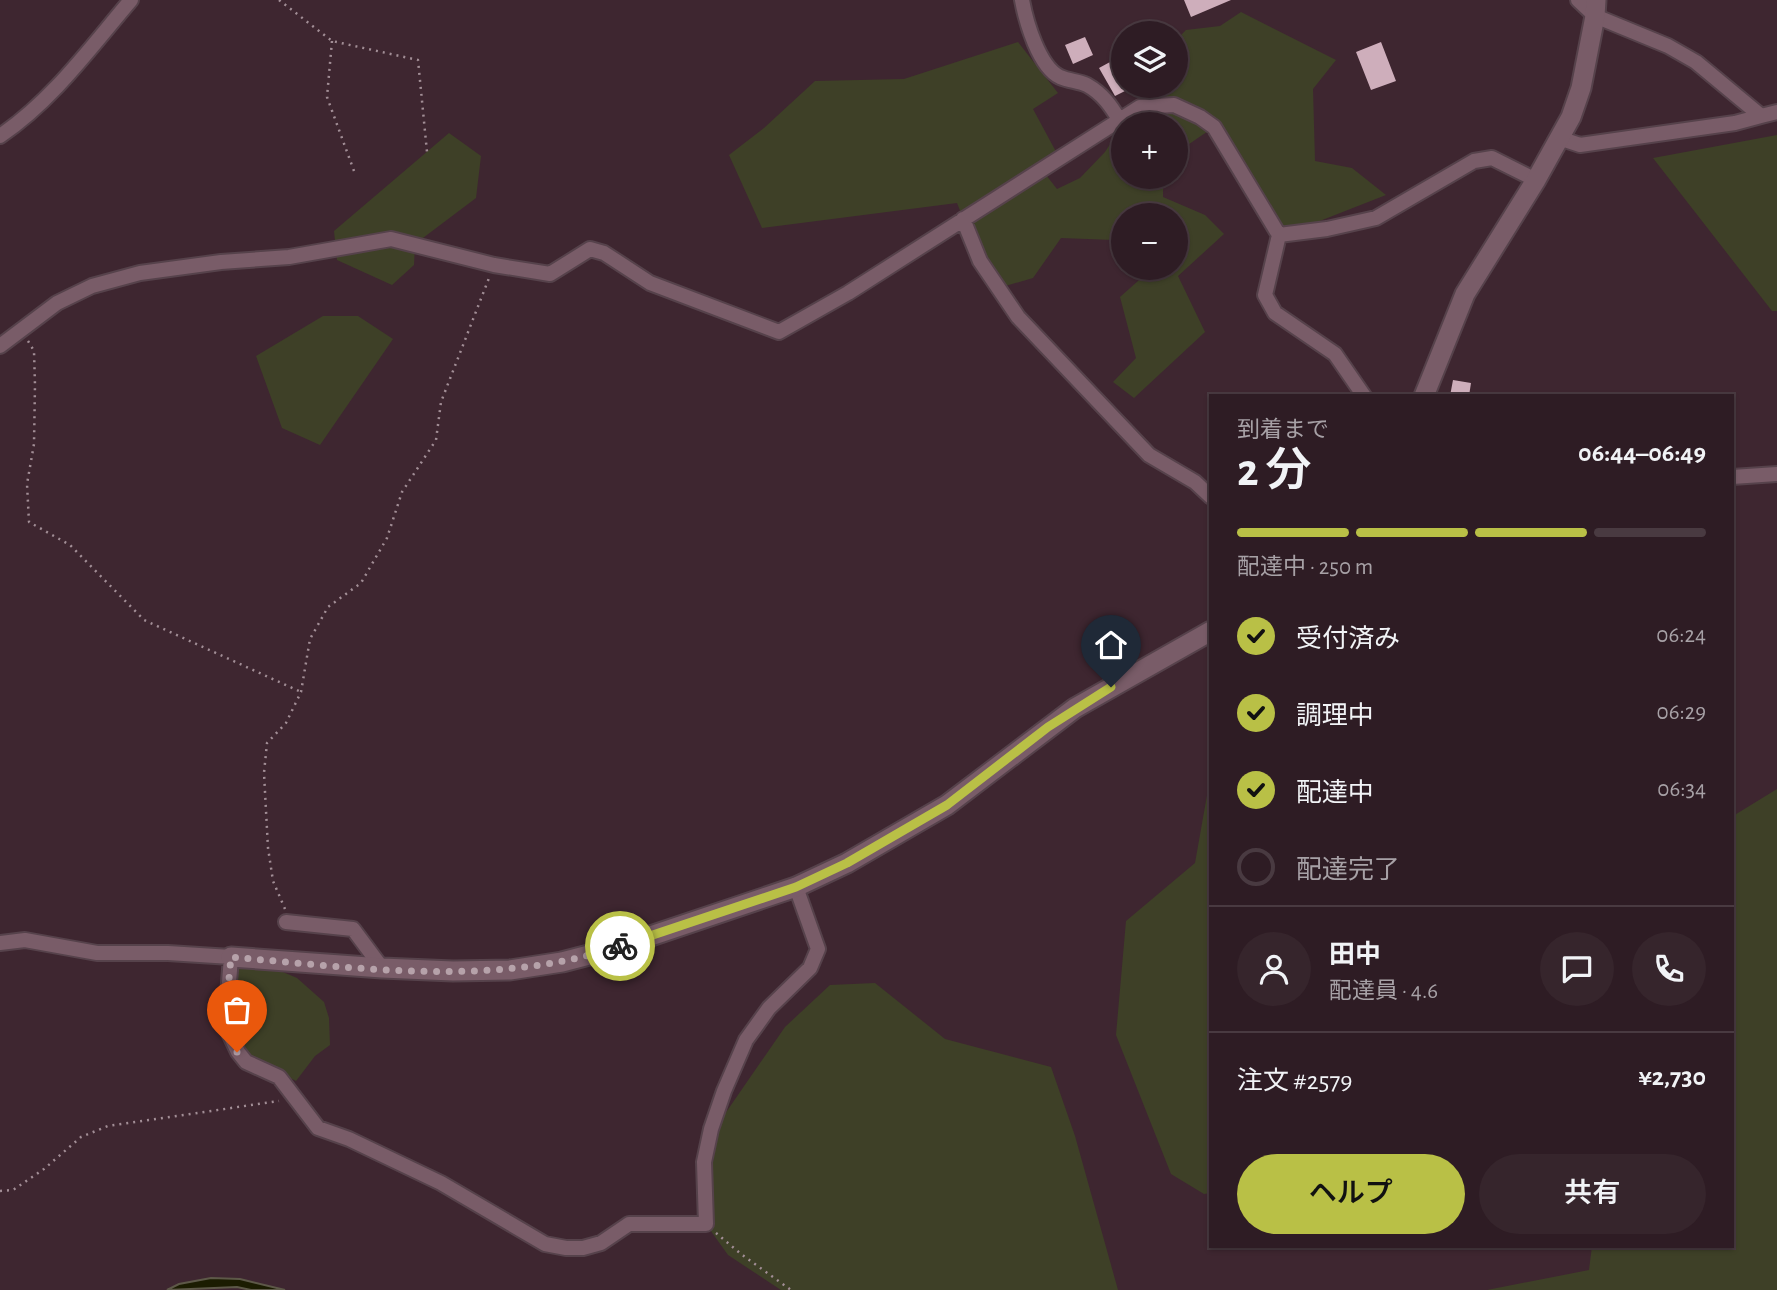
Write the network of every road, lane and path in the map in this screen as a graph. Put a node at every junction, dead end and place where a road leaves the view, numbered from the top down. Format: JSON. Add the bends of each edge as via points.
{"nodes":[{"id":1,"x":131,"y":0,"type":"edge"},
{"id":2,"x":279,"y":0,"type":"edge"},
{"id":3,"x":1022,"y":0,"type":"edge"},
{"id":4,"x":1578,"y":0,"type":"edge"},
{"id":5,"x":1596,"y":8,"type":"edge"},
{"id":6,"x":332,"y":41,"type":"junction"},
{"id":7,"x":1114,"y":112,"type":"edge"},
{"id":8,"x":1133,"y":112,"type":"edge"},
{"id":9,"x":1777,"y":112,"type":"edge"},
{"id":10,"x":1761,"y":116,"type":"junction"},
{"id":11,"x":1111,"y":127,"type":"edge"},
{"id":12,"x":0,"y":136,"type":"edge"},
{"id":13,"x":1559,"y":138,"type":"junction"},
{"id":14,"x":427,"y":152,"type":"dead end"},
{"id":15,"x":354,"y":170,"type":"dead end"},
{"id":16,"x":1536,"y":180,"type":"junction"},
{"id":17,"x":963,"y":219,"type":"junction"},
{"id":18,"x":1279,"y":235,"type":"junction"},
{"id":19,"x":494,"y":265,"type":"junction"},
{"id":20,"x":22,"y":331,"type":"junction"},
{"id":21,"x":0,"y":346,"type":"edge"},
{"id":22,"x":1363,"y":394,"type":"edge"},
{"id":23,"x":1425,"y":394,"type":"edge"},
{"id":24,"x":1777,"y":474,"type":"edge"},
{"id":25,"x":1734,"y":477,"type":"edge"},
{"id":26,"x":1209,"y":495,"type":"edge"},
{"id":27,"x":1209,"y":632,"type":"edge"},
{"id":28,"x":301,"y":692,"type":"junction"},
{"id":29,"x":796,"y":887,"type":"junction"},
{"id":30,"x":286,"y":922,"type":"joint"},
{"id":31,"x":0,"y":943,"type":"edge"},
{"id":32,"x":231,"y":957,"type":"junction"},
{"id":33,"x":382,"y":968,"type":"junction"},
{"id":34,"x":296,"y":1098,"type":"junction"},
{"id":35,"x":0,"y":1191,"type":"edge"},
{"id":36,"x":706,"y":1224,"type":"junction"},
{"id":37,"x":791,"y":1290,"type":"edge"}],
"edges":[{"from":1,"to":12,"type":"street","via":[[44,102]]},
{"from":2,"to":6,"type":"path"},
{"from":3,"to":7,"type":"street","via":[[1046,66],[1059,77],[1105,97]]},
{"from":4,"to":5,"type":"street"},
{"from":5,"to":10,"type":"street","via":[[1696,62]]},
{"from":5,"to":13,"type":"street","via":[[1581,88]]},
{"from":6,"to":14,"type":"path","via":[[418,60]]},
{"from":6,"to":15,"type":"path","via":[[327,97]]},
{"from":8,"to":18,"type":"street","via":[[1140,107],[1174,105],[1214,127]]},
{"from":9,"to":10,"type":"street"},
{"from":10,"to":13,"type":"street","via":[[1580,145]]},
{"from":11,"to":17,"type":"street"},
{"from":13,"to":16,"type":"street"},
{"from":16,"to":18,"type":"street","via":[[1492,158],[1474,161],[1376,218]]},
{"from":16,"to":23,"type":"street","via":[[1465,293]]},
{"from":17,"to":19,"type":"street","via":[[779,332],[650,283],[590,249],[550,274]]},
{"from":17,"to":26,"type":"street","via":[[980,261],[1018,317],[1149,455]]},
{"from":18,"to":22,"type":"street","via":[[1265,295],[1275,313],[1335,354]]},
{"from":19,"to":20,"type":"street","via":[[391,239],[289,257],[180,267],[92,286],[57,303]]},
{"from":19,"to":28,"type":"path","via":[[441,402],[436,440],[402,492],[387,538],[362,583],[328,607],[310,639]]},
{"from":20,"to":21,"type":"street"},
{"from":20,"to":28,"type":"path","via":[[34,351],[29,522],[70,545],[144,620]]},
{"from":24,"to":25,"type":"street"},
{"from":27,"to":29,"type":"street","via":[[1075,708],[947,805]]},
{"from":28,"to":30,"type":"path","via":[[286,723],[267,743],[264,773],[268,848]]},
{"from":29,"to":33,"type":"street","via":[[562,962],[510,970]]},
{"from":29,"to":36,"type":"street","via":[[818,949],[810,968],[769,1008],[746,1040],[724,1091],[704,1162]]},
{"from":30,"to":33,"type":"street","via":[[353,929]]},
{"from":31,"to":32,"type":"street","via":[[25,940],[97,953]]},
{"from":32,"to":33,"type":"street"},
{"from":32,"to":34,"type":"street","via":[[227,1008],[237,1052],[246,1062],[279,1076]]},
{"from":34,"to":35,"type":"path","via":[[108,1126],[81,1137],[13,1190]]},
{"from":34,"to":36,"type":"street","via":[[318,1128],[441,1184],[545,1244],[583,1248],[601,1243],[629,1224]]},
{"from":36,"to":37,"type":"path"}]}
